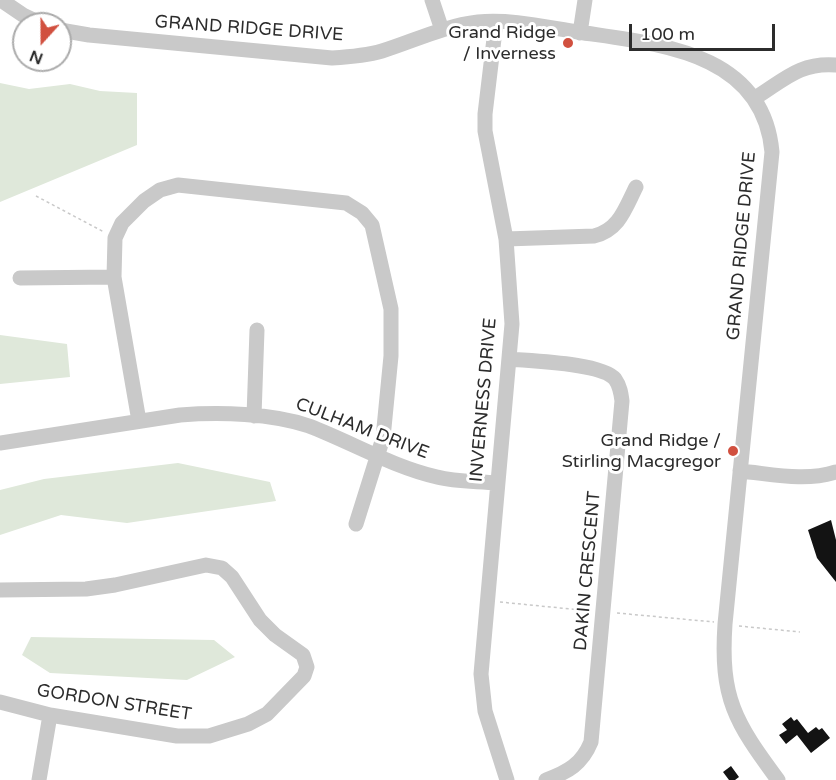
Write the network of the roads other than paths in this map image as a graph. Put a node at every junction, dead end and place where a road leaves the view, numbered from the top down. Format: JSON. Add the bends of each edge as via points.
{"nodes":[{"id":1,"x":1,"y":0,"type":"edge"},
{"id":2,"x":432,"y":0,"type":"edge"},
{"id":3,"x":585,"y":0,"type":"edge"},
{"id":4,"x":19,"y":12,"type":"edge"},
{"id":5,"x":496,"y":21,"type":"junction"},
{"id":6,"x":442,"y":30,"type":"junction"},
{"id":7,"x":72,"y":32,"type":"edge"},
{"id":8,"x":580,"y":33,"type":"junction"},
{"id":9,"x":836,"y":65,"type":"edge"},
{"id":10,"x":755,"y":98,"type":"junction"},
{"id":11,"x":636,"y":187,"type":"dead end"},
{"id":12,"x":506,"y":239,"type":"junction"},
{"id":13,"x":114,"y":277,"type":"junction"},
{"id":14,"x":20,"y":278,"type":"dead end"},
{"id":15,"x":257,"y":330,"type":"dead end"},
{"id":16,"x":510,"y":359,"type":"junction"},
{"id":17,"x":254,"y":416,"type":"junction"},
{"id":18,"x":139,"y":421,"type":"junction"},
{"id":19,"x":0,"y":443,"type":"edge"},
{"id":20,"x":378,"y":456,"type":"junction"},
{"id":21,"x":740,"y":471,"type":"junction"},
{"id":22,"x":836,"y":472,"type":"edge"},
{"id":23,"x":497,"y":483,"type":"junction"},
{"id":24,"x":356,"y":524,"type":"dead end"},
{"id":25,"x":0,"y":590,"type":"edge"},
{"id":26,"x":0,"y":702,"type":"edge"},
{"id":27,"x":50,"y":715,"type":"junction"},
{"id":28,"x":39,"y":780,"type":"edge"},
{"id":29,"x":507,"y":780,"type":"edge"},
{"id":30,"x":546,"y":780,"type":"edge"},
{"id":31,"x":778,"y":780,"type":"edge"}],
"edges":[{"from":1,"to":4,"type":"street"},
{"from":2,"to":6,"type":"street"},
{"from":3,"to":8,"type":"street"},
{"from":5,"to":6,"type":"street","name":"GRAND RIDGE DRIVE"},
{"from":5,"to":8,"type":"street","name":"GRAND RIDGE DRIVE"},
{"from":5,"to":12,"type":"street","name":"INVERNESS DRIVE","via":[[484,131]]},
{"from":6,"to":7,"type":"street","name":"GRAND RIDGE DRIVE","via":[[380,52],[332,58]]},
{"from":8,"to":10,"type":"street","name":"GRAND RIDGE DRIVE","via":[[680,50],[726,72]]},
{"from":9,"to":10,"type":"street","via":[[801,69]]},
{"from":10,"to":21,"type":"street","name":"GRAND RIDGE DRIVE","via":[[765,116],[772,152]]},
{"from":11,"to":12,"type":"street","via":[[621,219],[604,234]]},
{"from":12,"to":16,"type":"street","name":"INVERNESS DRIVE","via":[[512,324]]},
{"from":13,"to":14,"type":"street"},
{"from":13,"to":18,"type":"street"},
{"from":13,"to":20,"type":"street","via":[[115,238],[122,223],[160,190],[178,185],[346,203],[362,213],[372,225],[391,309],[391,356]]},
{"from":15,"to":17,"type":"street"},
{"from":16,"to":23,"type":"street","name":"INVERNESS DRIVE"},
{"from":16,"to":30,"type":"street","name":"DAKIN CRESCENT","via":[[602,370],[614,378],[622,401],[591,742],[577,765]]},
{"from":17,"to":18,"type":"street","name":"CULHAM DRIVE","via":[[207,413]]},
{"from":17,"to":20,"type":"street","name":"CULHAM DRIVE","via":[[307,426]]},
{"from":18,"to":19,"type":"street","name":"CULHAM DRIVE"},
{"from":20,"to":23,"type":"street","name":"CULHAM DRIVE","via":[[440,478]]},
{"from":20,"to":24,"type":"street"},
{"from":21,"to":22,"type":"street","via":[[801,478]]},
{"from":21,"to":31,"type":"street","name":"GRAND RIDGE DRIVE","via":[[723,650],[726,685],[739,724]]},
{"from":23,"to":29,"type":"street","name":"INVERNESS DRIVE","via":[[481,674],[485,711]]},
{"from":25,"to":27,"type":"street","name":"GORDON STREET","via":[[86,588],[206,565],[222,568],[260,620],[303,656],[307,666],[304,676],[267,714],[209,736],[177,736]]},
{"from":26,"to":27,"type":"street","name":"GORDON STREET"},
{"from":27,"to":28,"type":"street"}]}
